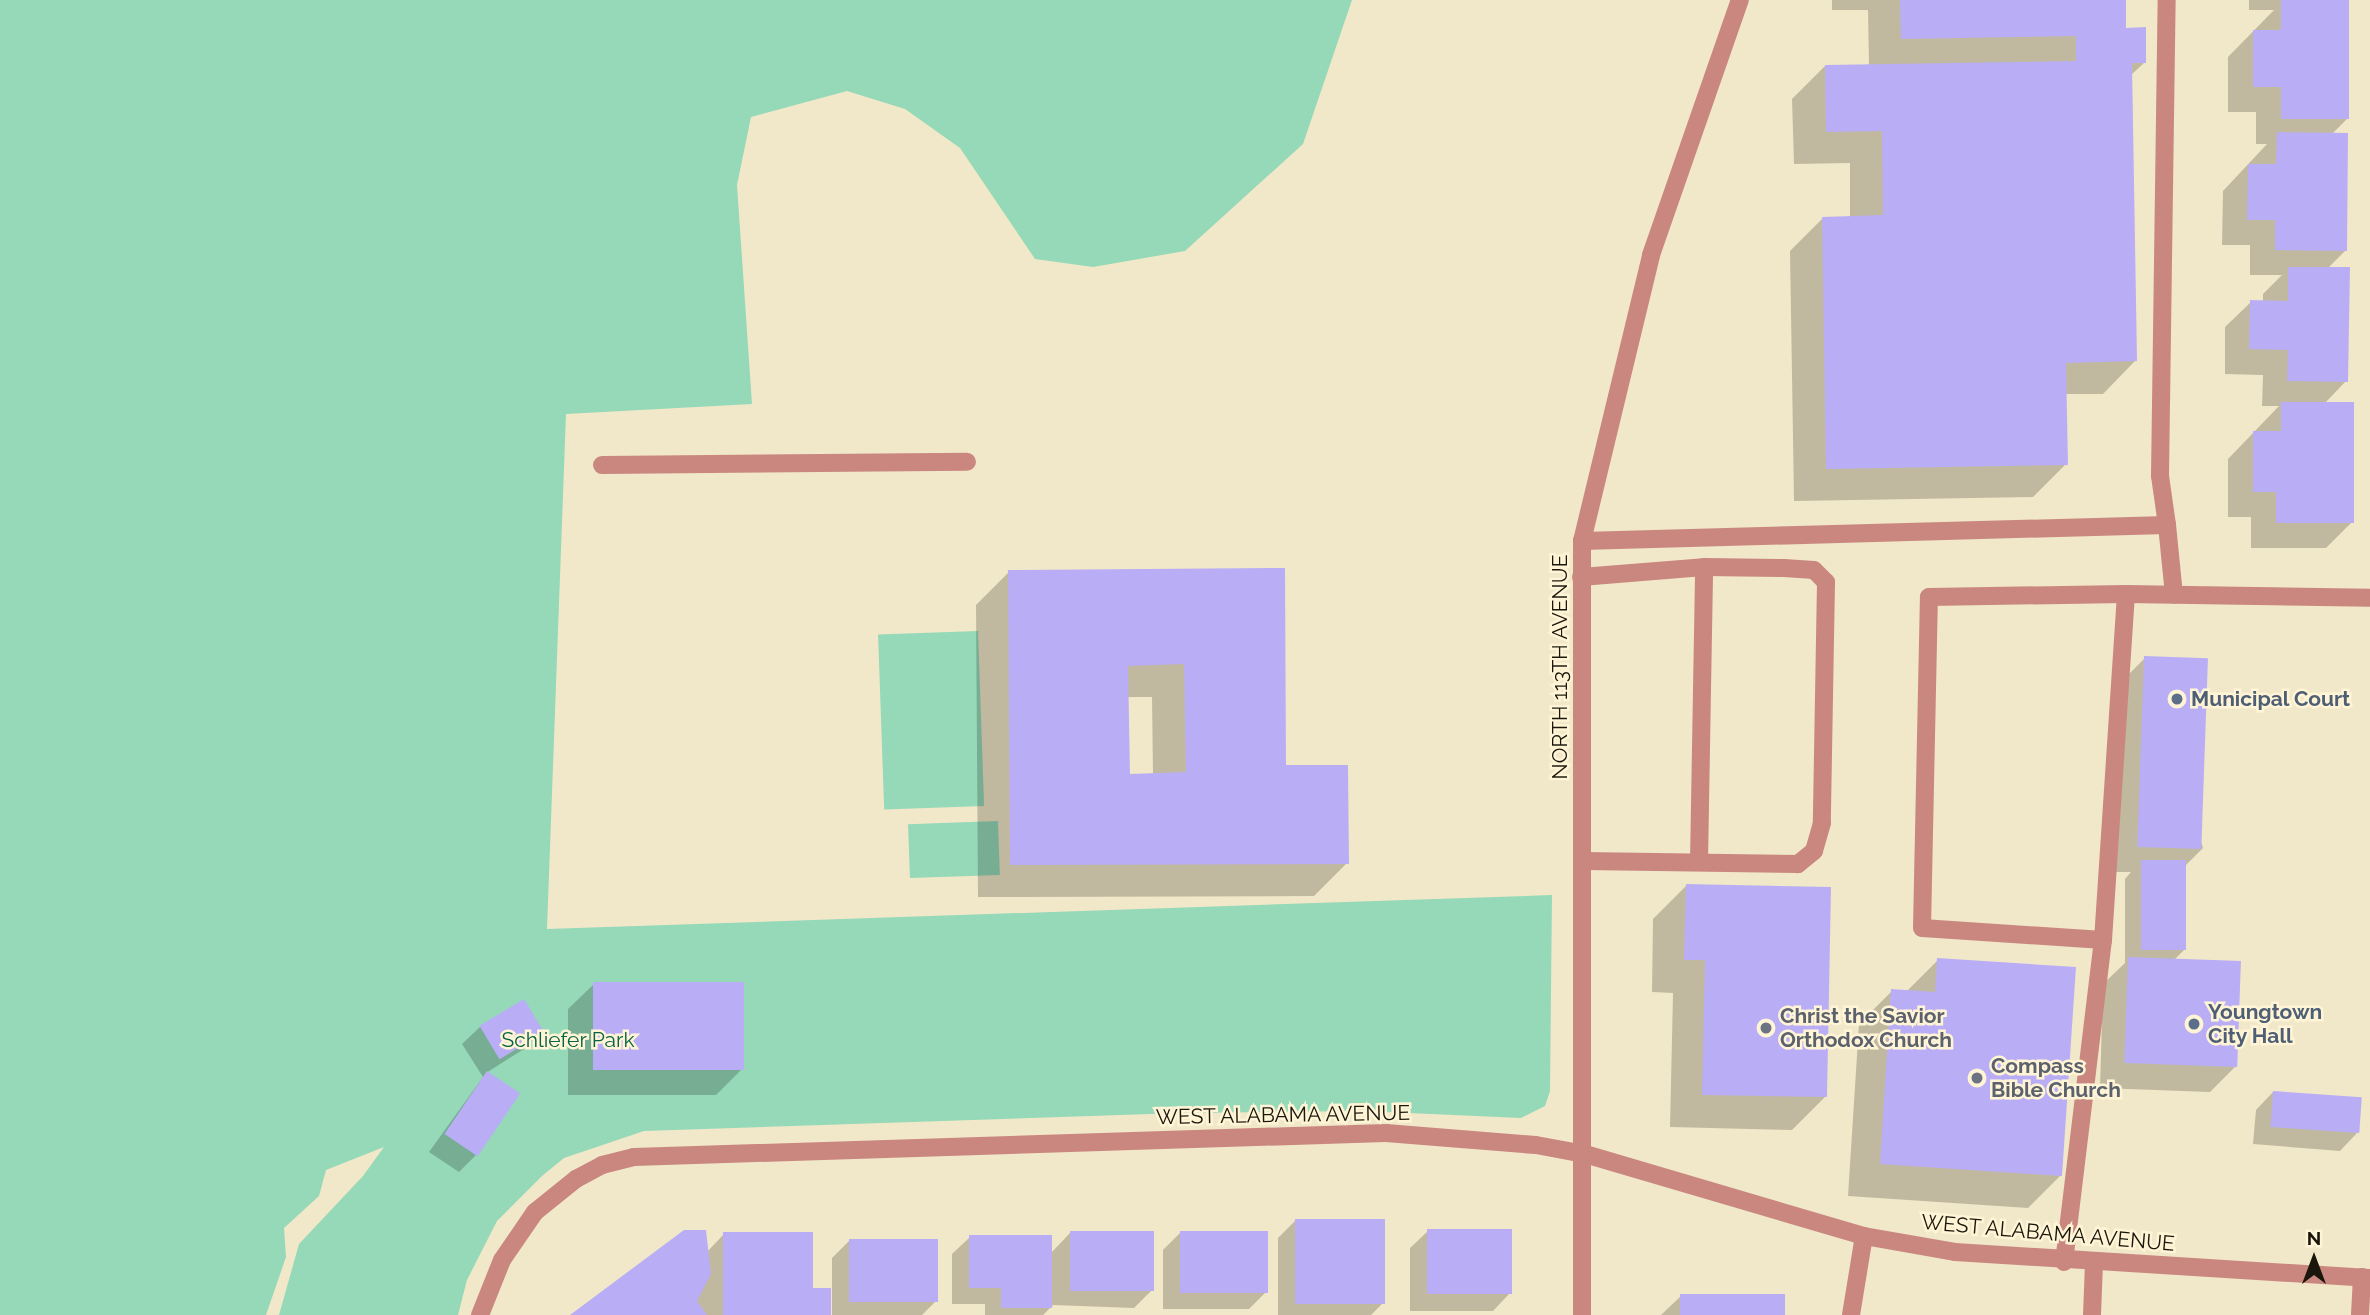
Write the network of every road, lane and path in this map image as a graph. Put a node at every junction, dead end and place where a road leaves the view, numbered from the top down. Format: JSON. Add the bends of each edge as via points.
{"nodes":[{"id":1,"x":1740,"y":0,"type":"edge"},
{"id":2,"x":2167,"y":0,"type":"edge"},
{"id":3,"x":967,"y":462,"type":"dead end"},
{"id":4,"x":602,"y":464,"type":"dead end"},
{"id":5,"x":2167,"y":525,"type":"junction"},
{"id":6,"x":1582,"y":541,"type":"junction"},
{"id":7,"x":1704,"y":567,"type":"junction"},
{"id":8,"x":1581,"y":577,"type":"junction"},
{"id":9,"x":2126,"y":594,"type":"junction"},
{"id":10,"x":2174,"y":595,"type":"junction"},
{"id":11,"x":2370,"y":598,"type":"edge"},
{"id":12,"x":1584,"y":861,"type":"junction"},
{"id":13,"x":1699,"y":862,"type":"junction"},
{"id":14,"x":2103,"y":940,"type":"junction"},
{"id":15,"x":1585,"y":1154,"type":"junction"},
{"id":16,"x":1864,"y":1236,"type":"junction"},
{"id":17,"x":2064,"y":1262,"type":"junction"},
{"id":18,"x":2094,"y":1264,"type":"junction"},
{"id":19,"x":2366,"y":1278,"type":"edge"},
{"id":20,"x":480,"y":1315,"type":"edge"},
{"id":21,"x":1582,"y":1315,"type":"edge"},
{"id":22,"x":1852,"y":1315,"type":"edge"},
{"id":23,"x":2092,"y":1315,"type":"edge"},
{"id":24,"x":2360,"y":1315,"type":"edge"}],
"edges":[{"from":1,"to":6,"type":"street","name":"NORTH 113TH AVENUE","via":[[1651,255]]},
{"from":2,"to":5,"type":"street","via":[[2160,476]]},
{"from":3,"to":4,"type":"street"},
{"from":5,"to":6,"type":"street"},
{"from":5,"to":10,"type":"street","via":[[2174,554]]},
{"from":6,"to":8,"type":"street","name":"NORTH 113TH AVENUE"},
{"from":7,"to":8,"type":"street"},
{"from":7,"to":13,"type":"street"},
{"from":7,"to":13,"type":"street","via":[[1814,570],[1826,582],[1822,823],[1814,850],[1798,864]]},
{"from":8,"to":12,"type":"street","name":"NORTH 113TH AVENUE"},
{"from":9,"to":10,"type":"street"},
{"from":9,"to":14,"type":"street"},
{"from":9,"to":14,"type":"street","via":[[1929,597],[1922,928]]},
{"from":10,"to":11,"type":"street"},
{"from":12,"to":13,"type":"street"},
{"from":12,"to":15,"type":"street","name":"NORTH 113TH AVENUE"},
{"from":14,"to":17,"type":"street"},
{"from":15,"to":16,"type":"street","name":"WEST ALABAMA AVENUE"},
{"from":15,"to":20,"type":"street","name":"WEST ALABAMA AVENUE","via":[[1536,1144],[1386,1133],[652,1154],[603,1165],[565,1187],[535,1212],[502,1260]]},
{"from":15,"to":21,"type":"street","name":"NORTH 113TH AVENUE"},
{"from":16,"to":17,"type":"street","name":"WEST ALABAMA AVENUE","via":[[1955,1252]]},
{"from":16,"to":22,"type":"street"},
{"from":17,"to":18,"type":"street","name":"WEST ALABAMA AVENUE"},
{"from":18,"to":19,"type":"street","name":"WEST ALABAMA AVENUE"},
{"from":18,"to":23,"type":"street"},
{"from":19,"to":24,"type":"street"}]}
